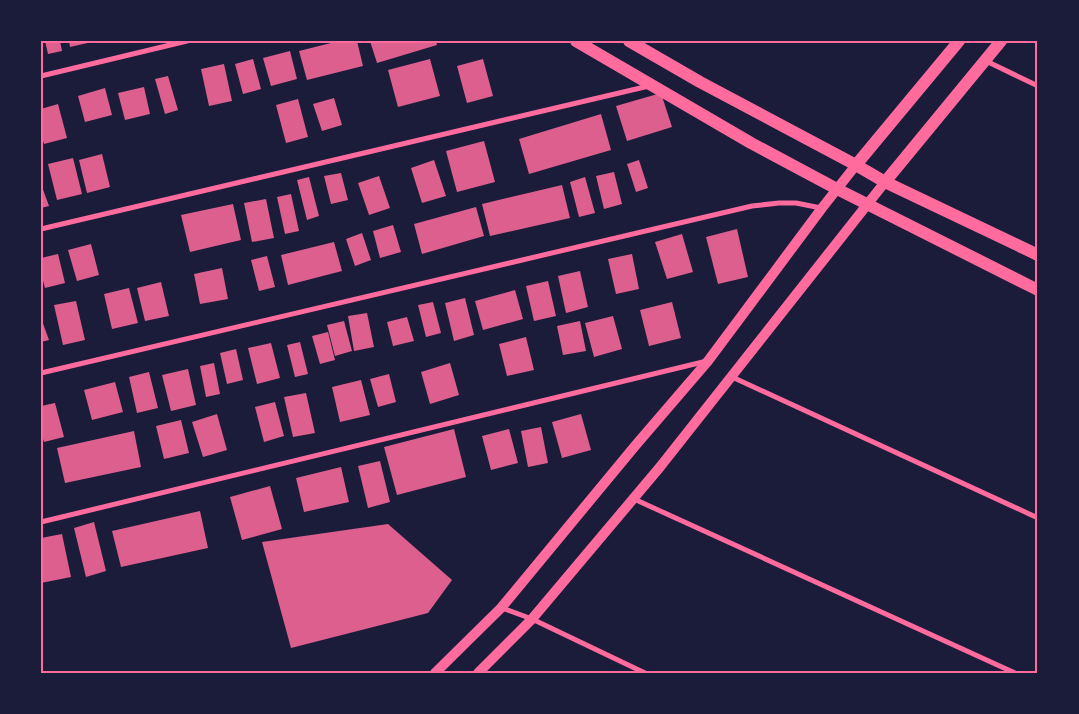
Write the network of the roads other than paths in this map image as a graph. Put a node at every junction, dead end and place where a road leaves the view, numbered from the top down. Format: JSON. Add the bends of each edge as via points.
{"nodes":[{"id":1,"x":187,"y":41,"type":"edge"},
{"id":2,"x":576,"y":41,"type":"edge"},
{"id":3,"x":628,"y":41,"type":"edge"},
{"id":4,"x":959,"y":41,"type":"edge"},
{"id":5,"x":1001,"y":41,"type":"edge"},
{"id":6,"x":985,"y":61,"type":"junction"},
{"id":7,"x":41,"y":76,"type":"edge"},
{"id":8,"x":652,"y":85,"type":"junction"},
{"id":9,"x":1038,"y":86,"type":"edge"},
{"id":10,"x":856,"y":165,"type":"junction"},
{"id":11,"x":886,"y":182,"type":"junction"},
{"id":12,"x":837,"y":189,"type":"junction"},
{"id":13,"x":868,"y":204,"type":"junction"},
{"id":14,"x":822,"y":208,"type":"junction"},
{"id":15,"x":41,"y":229,"type":"edge"},
{"id":16,"x":1038,"y":255,"type":"edge"},
{"id":17,"x":1038,"y":290,"type":"edge"},
{"id":18,"x":708,"y":360,"type":"junction"},
{"id":19,"x":41,"y":373,"type":"edge"},
{"id":20,"x":732,"y":377,"type":"junction"},
{"id":21,"x":633,"y":499,"type":"junction"},
{"id":22,"x":1038,"y":518,"type":"edge"},
{"id":23,"x":41,"y":522,"type":"edge"},
{"id":24,"x":501,"y":608,"type":"junction"},
{"id":25,"x":532,"y":619,"type":"junction"},
{"id":26,"x":1007,"y":671,"type":"edge"},
{"id":27,"x":435,"y":673,"type":"edge"},
{"id":28,"x":478,"y":673,"type":"edge"},
{"id":29,"x":645,"y":673,"type":"edge"},
{"id":30,"x":1015,"y":673,"type":"edge"}],
"edges":[{"from":1,"to":7,"type":"street"},
{"from":2,"to":8,"type":"main road"},
{"from":3,"to":10,"type":"main road"},
{"from":4,"to":10,"type":"main road"},
{"from":5,"to":6,"type":"main road"},
{"from":6,"to":9,"type":"street"},
{"from":6,"to":11,"type":"main road"},
{"from":8,"to":12,"type":"main road"},
{"from":8,"to":15,"type":"street"},
{"from":10,"to":11,"type":"main road"},
{"from":10,"to":12,"type":"main road"},
{"from":11,"to":13,"type":"main road"},
{"from":11,"to":16,"type":"main road"},
{"from":12,"to":13,"type":"main road"},
{"from":12,"to":14,"type":"main road"},
{"from":13,"to":17,"type":"main road"},
{"from":13,"to":20,"type":"main road"},
{"from":14,"to":18,"type":"main road"},
{"from":14,"to":19,"type":"street","via":[[779,203],[752,206]]},
{"from":18,"to":23,"type":"street"},
{"from":18,"to":24,"type":"main road"},
{"from":20,"to":21,"type":"main road"},
{"from":20,"to":22,"type":"street"},
{"from":21,"to":25,"type":"main road"},
{"from":21,"to":26,"type":"street"},
{"from":24,"to":25,"type":"street"},
{"from":24,"to":27,"type":"main road"},
{"from":25,"to":28,"type":"main road"},
{"from":25,"to":29,"type":"street"},
{"from":26,"to":30,"type":"street"}]}
